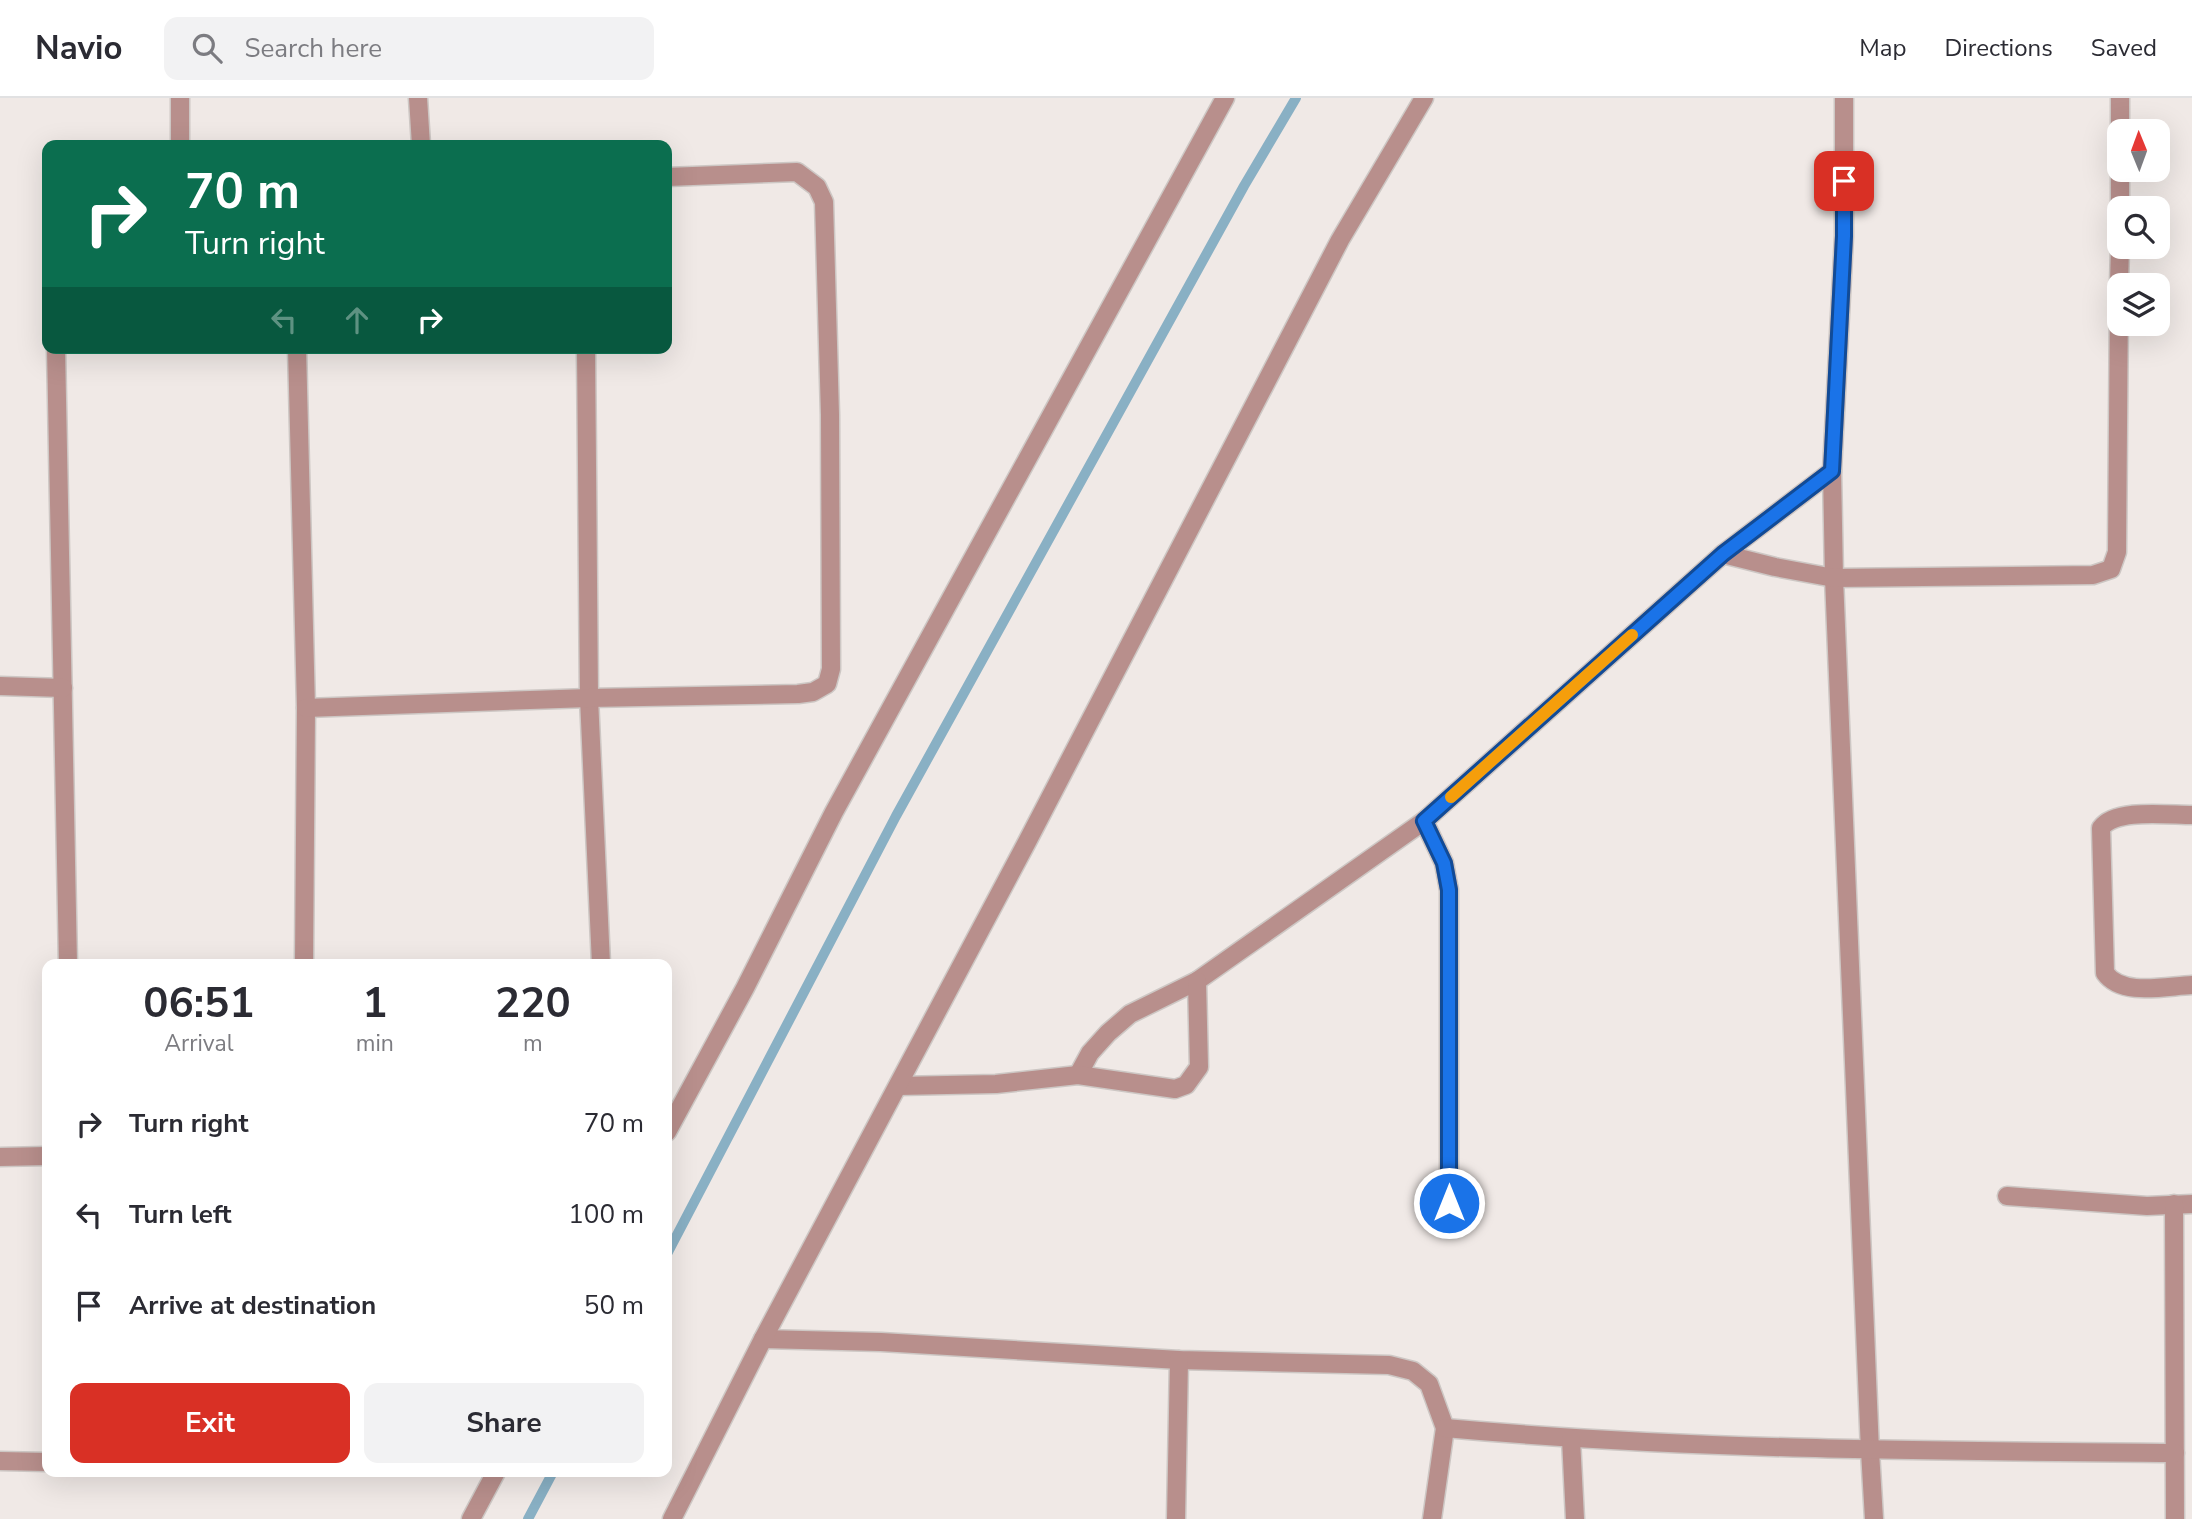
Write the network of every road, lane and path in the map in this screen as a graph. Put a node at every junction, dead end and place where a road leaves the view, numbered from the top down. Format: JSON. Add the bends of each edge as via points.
{"nodes":[{"id":1,"x":180,"y":98,"type":"edge"},
{"id":2,"x":418,"y":98,"type":"edge"},
{"id":3,"x":1225,"y":98,"type":"edge"},
{"id":4,"x":1424,"y":98,"type":"edge"},
{"id":5,"x":1844,"y":98,"type":"edge"},
{"id":6,"x":2120,"y":98,"type":"edge"},
{"id":7,"x":2120,"y":119,"type":"edge"},
{"id":8,"x":180,"y":140,"type":"edge"},
{"id":9,"x":421,"y":140,"type":"edge"},
{"id":10,"x":672,"y":177,"type":"edge"},
{"id":11,"x":2119,"y":336,"type":"edge"},
{"id":12,"x":56,"y":354,"type":"edge"},
{"id":13,"x":297,"y":354,"type":"edge"},
{"id":14,"x":586,"y":354,"type":"edge"},
{"id":15,"x":1832,"y":471,"type":"junction"},
{"id":16,"x":1723,"y":554,"type":"junction"},
{"id":17,"x":1834,"y":578,"type":"junction"},
{"id":18,"x":0,"y":686,"type":"edge"},
{"id":19,"x":63,"y":688,"type":"junction"},
{"id":20,"x":589,"y":698,"type":"junction"},
{"id":21,"x":306,"y":708,"type":"junction"},
{"id":22,"x":2192,"y":815,"type":"edge"},
{"id":23,"x":1424,"y":821,"type":"junction"},
{"id":24,"x":68,"y":959,"type":"edge"},
{"id":25,"x":304,"y":959,"type":"edge"},
{"id":26,"x":601,"y":959,"type":"edge"},
{"id":27,"x":1197,"y":981,"type":"junction"},
{"id":28,"x":2192,"y":985,"type":"edge"},
{"id":29,"x":1078,"y":1076,"type":"junction"},
{"id":30,"x":898,"y":1086,"type":"junction"},
{"id":31,"x":672,"y":1123,"type":"edge"},
{"id":32,"x":42,"y":1156,"type":"edge"},
{"id":33,"x":0,"y":1157,"type":"edge"},
{"id":34,"x":2007,"y":1196,"type":"dead end"},
{"id":35,"x":1449,"y":1203,"type":"dead end"},
{"id":36,"x":2183,"y":1204,"type":"edge"},
{"id":37,"x":763,"y":1339,"type":"junction"},
{"id":38,"x":1179,"y":1360,"type":"junction"},
{"id":39,"x":1445,"y":1428,"type":"junction"},
{"id":40,"x":1572,"y":1439,"type":"junction"},
{"id":41,"x":1870,"y":1451,"type":"junction"},
{"id":42,"x":2175,"y":1453,"type":"junction"},
{"id":43,"x":0,"y":1461,"type":"edge"},
{"id":44,"x":42,"y":1462,"type":"edge"},
{"id":45,"x":493,"y":1477,"type":"edge"},
{"id":46,"x":471,"y":1519,"type":"edge"},
{"id":47,"x":672,"y":1519,"type":"edge"},
{"id":48,"x":1176,"y":1519,"type":"edge"},
{"id":49,"x":1432,"y":1519,"type":"edge"},
{"id":50,"x":1574,"y":1519,"type":"edge"},
{"id":51,"x":1874,"y":1519,"type":"edge"},
{"id":52,"x":2175,"y":1519,"type":"edge"}],
"edges":[{"from":1,"to":8,"type":"street"},
{"from":2,"to":9,"type":"street"},
{"from":3,"to":31,"type":"street","via":[[847,789]]},
{"from":4,"to":30,"type":"street","via":[[1340,240]]},
{"from":5,"to":15,"type":"street","via":[[1844,236]]},
{"from":6,"to":7,"type":"street"},
{"from":10,"to":20,"type":"street","via":[[797,172],[817,187],[824,202],[831,669],[827,684],[798,695]]},
{"from":11,"to":17,"type":"street","via":[[2117,552],[2111,569],[2092,575]]},
{"from":12,"to":19,"type":"street"},
{"from":13,"to":21,"type":"street"},
{"from":14,"to":20,"type":"street"},
{"from":15,"to":16,"type":"street"},
{"from":15,"to":17,"type":"street"},
{"from":16,"to":17,"type":"street"},
{"from":16,"to":23,"type":"street"},
{"from":17,"to":41,"type":"street"},
{"from":18,"to":19,"type":"street"},
{"from":19,"to":24,"type":"street"},
{"from":20,"to":21,"type":"street"},
{"from":20,"to":26,"type":"street"},
{"from":21,"to":25,"type":"street"},
{"from":22,"to":28,"type":"street","via":[[2123,816],[2112,818],[2101,828],[2105,973],[2123,987]]},
{"from":23,"to":27,"type":"street"},
{"from":23,"to":35,"type":"street","via":[[1444,863],[1449,890]]},
{"from":27,"to":29,"type":"street","via":[[1130,1014],[1090,1053]]},
{"from":27,"to":29,"type":"street","via":[[1199,1067],[1186,1085],[1156,1087]]},
{"from":29,"to":30,"type":"street"},
{"from":30,"to":37,"type":"street"},
{"from":32,"to":33,"type":"street"},
{"from":34,"to":36,"type":"street","via":[[2147,1206]]},
{"from":36,"to":42,"type":"street"},
{"from":37,"to":38,"type":"street"},
{"from":37,"to":47,"type":"street"},
{"from":38,"to":39,"type":"street","via":[[1389,1365],[1413,1371],[1429,1384]]},
{"from":38,"to":48,"type":"street"},
{"from":39,"to":40,"type":"street"},
{"from":39,"to":49,"type":"street"},
{"from":40,"to":41,"type":"street"},
{"from":40,"to":50,"type":"street"},
{"from":41,"to":42,"type":"street"},
{"from":41,"to":51,"type":"street"},
{"from":42,"to":52,"type":"street"},
{"from":43,"to":44,"type":"street"},
{"from":45,"to":46,"type":"street"}]}
